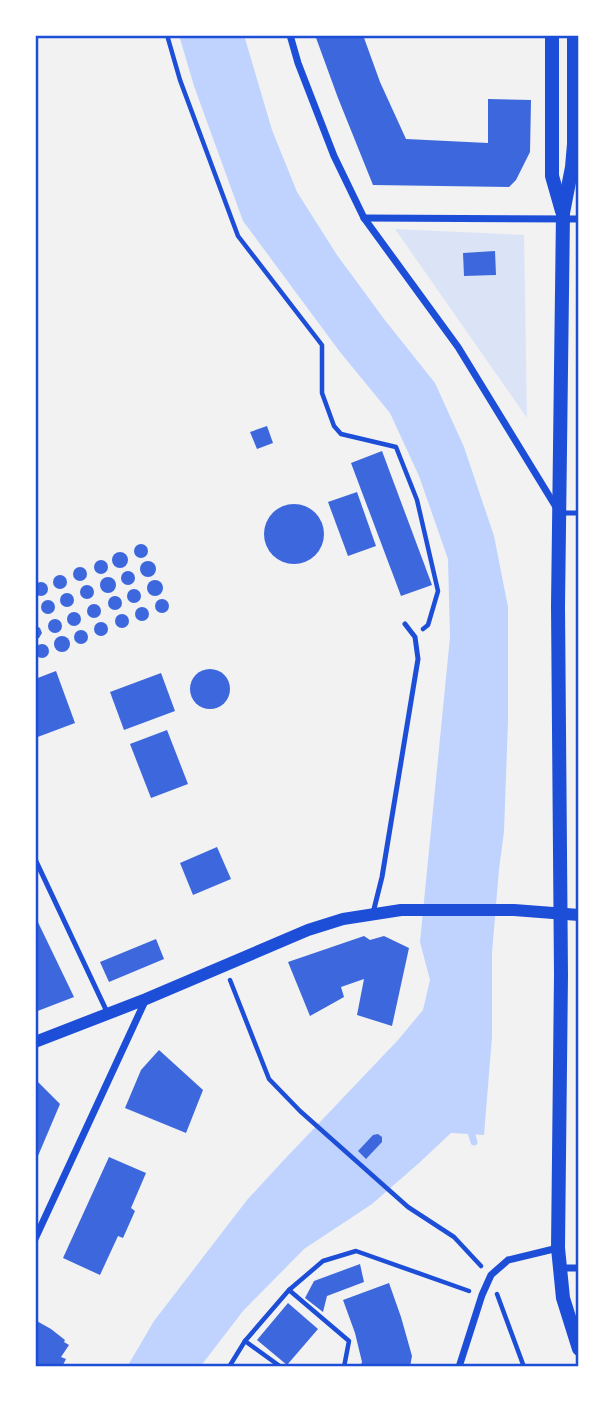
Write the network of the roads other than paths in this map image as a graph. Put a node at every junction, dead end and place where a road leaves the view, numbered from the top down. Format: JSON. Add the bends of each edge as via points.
{"nodes":[{"id":1,"x":290,"y":35,"type":"edge"},
{"id":2,"x":552,"y":35,"type":"edge"},
{"id":3,"x":574,"y":35,"type":"edge"},
{"id":4,"x":563,"y":216,"type":"junction"},
{"id":5,"x":364,"y":218,"type":"junction"},
{"id":6,"x":579,"y":219,"type":"edge"},
{"id":7,"x":559,"y":513,"type":"junction"},
{"id":8,"x":579,"y":513,"type":"edge"},
{"id":9,"x":405,"y":624,"type":"dead end"},
{"id":10,"x":35,"y":859,"type":"edge"},
{"id":11,"x":373,"y":913,"type":"junction"},
{"id":12,"x":561,"y":914,"type":"junction"},
{"id":13,"x":579,"y":915,"type":"edge"},
{"id":14,"x":146,"y":999,"type":"junction"},
{"id":15,"x":108,"y":1014,"type":"junction"},
{"id":16,"x":35,"y":1042,"type":"edge"},
{"id":17,"x":35,"y":1239,"type":"edge"},
{"id":18,"x":558,"y":1248,"type":"junction"},
{"id":19,"x":559,"y":1268,"type":"junction"},
{"id":20,"x":579,"y":1268,"type":"edge"},
{"id":21,"x":579,"y":1349,"type":"edge"},
{"id":22,"x":459,"y":1367,"type":"edge"}],
"edges":[{"from":1,"to":5,"type":"street","via":[[334,156]]},
{"from":2,"to":4,"type":"main road","via":[[552,176]]},
{"from":3,"to":4,"type":"main road","via":[[574,144]]},
{"from":4,"to":5,"type":"street"},
{"from":4,"to":6,"type":"street"},
{"from":4,"to":7,"type":"main road"},
{"from":5,"to":7,"type":"street","via":[[458,347]]},
{"from":7,"to":8,"type":"lane"},
{"from":7,"to":12,"type":"main road"},
{"from":9,"to":11,"type":"lane","via":[[415,637],[418,659]]},
{"from":10,"to":15,"type":"lane"},
{"from":11,"to":12,"type":"street"},
{"from":11,"to":14,"type":"street","via":[[308,930]]},
{"from":12,"to":13,"type":"street"},
{"from":12,"to":18,"type":"main road"},
{"from":14,"to":15,"type":"street"},
{"from":14,"to":17,"type":"street"},
{"from":15,"to":16,"type":"street"},
{"from":18,"to":19,"type":"main road"},
{"from":18,"to":22,"type":"street","via":[[508,1261],[491,1275]]},
{"from":19,"to":20,"type":"street"},
{"from":19,"to":21,"type":"main road"}]}
